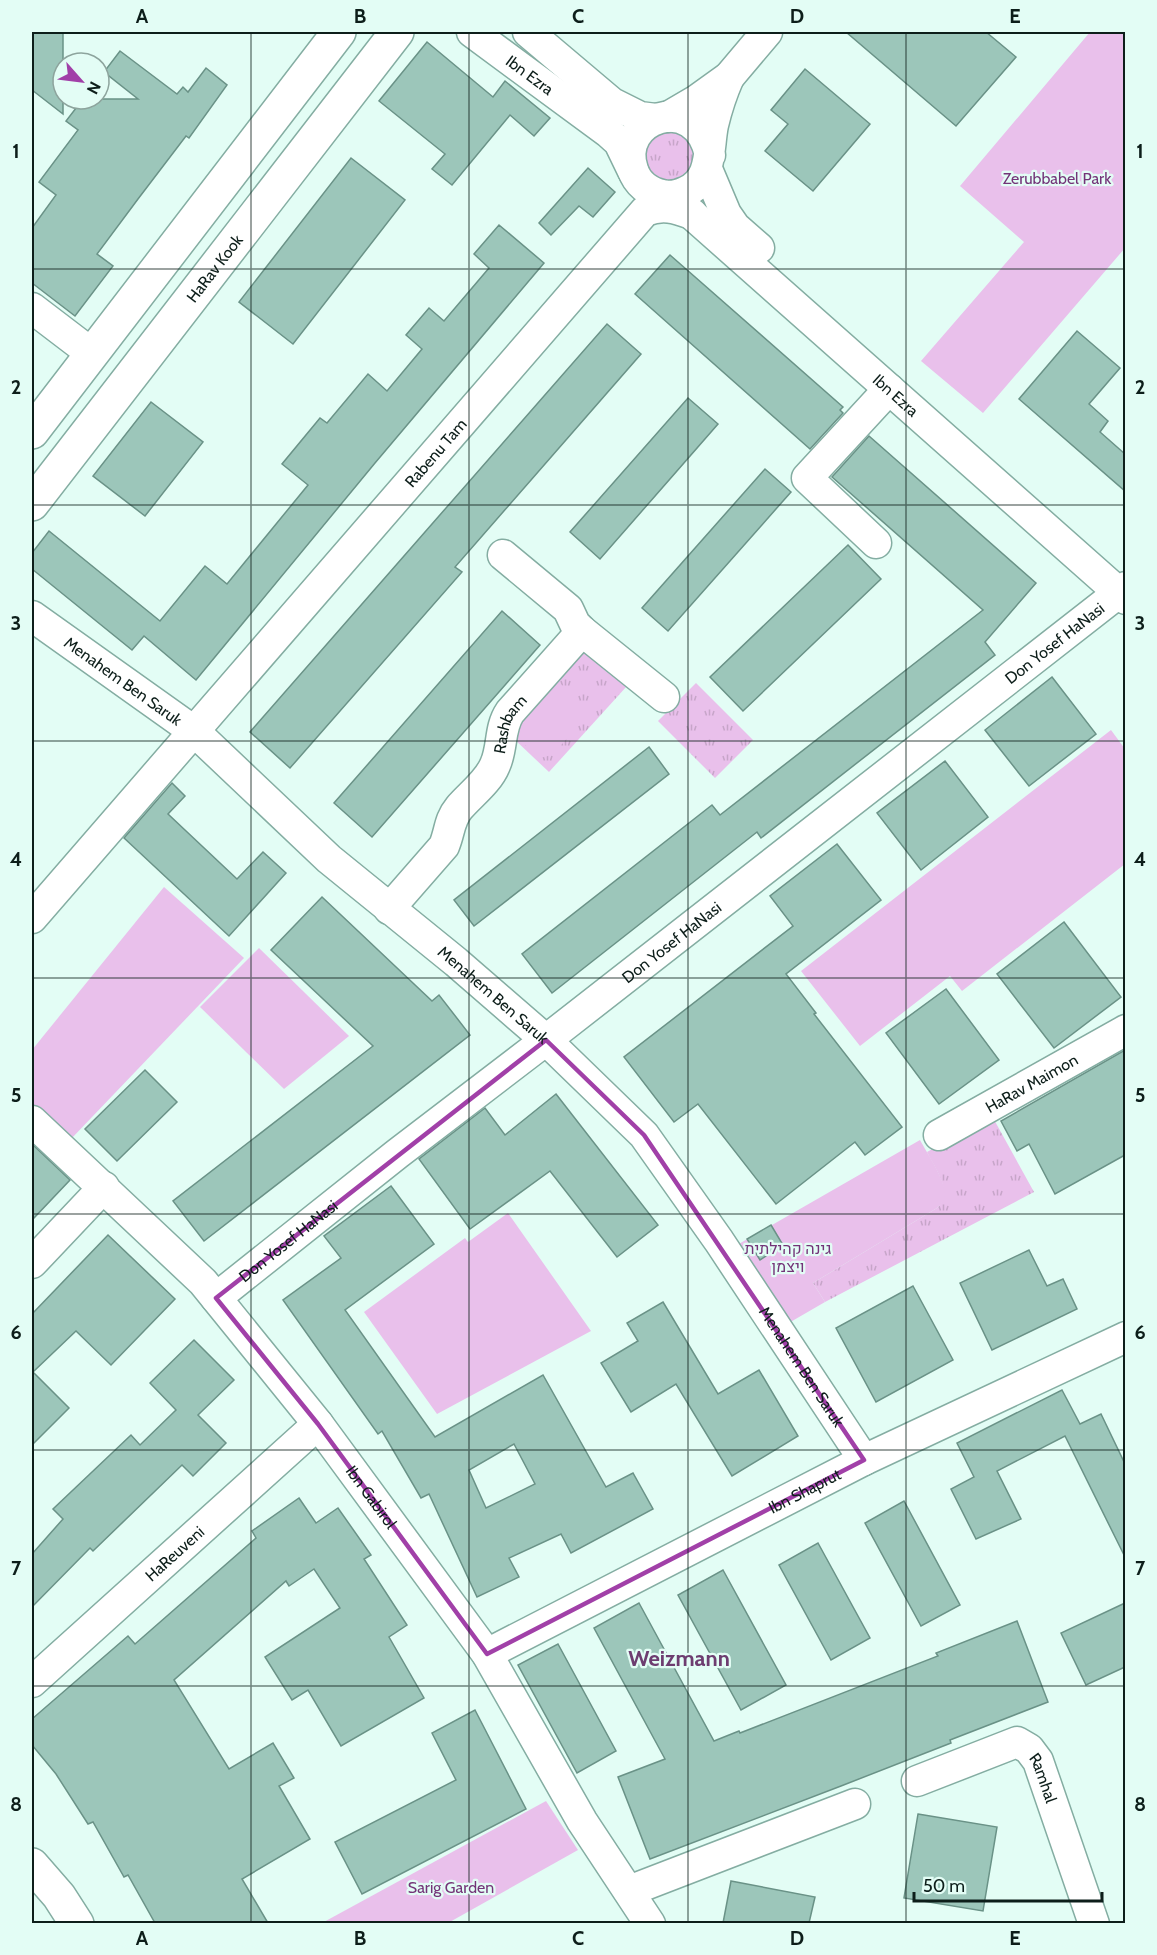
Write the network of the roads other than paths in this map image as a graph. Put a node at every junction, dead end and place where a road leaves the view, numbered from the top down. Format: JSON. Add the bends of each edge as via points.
{"nodes":[{"id":1,"x":339,"y":32,"type":"edge"},
{"id":2,"x":397,"y":32,"type":"edge"},
{"id":3,"x":472,"y":32,"type":"edge"},
{"id":4,"x":528,"y":32,"type":"edge"},
{"id":5,"x":767,"y":32,"type":"edge"},
{"id":6,"x":729,"y":77,"type":"junction"},
{"id":7,"x":662,"y":118,"type":"junction"},
{"id":8,"x":708,"y":162,"type":"junction"},
{"id":9,"x":633,"y":172,"type":"junction"},
{"id":10,"x":664,"y":196,"type":"junction"},
{"id":11,"x":692,"y":214,"type":"junction"},
{"id":12,"x":32,"y":308,"type":"edge"},
{"id":13,"x":92,"y":353,"type":"junction"},
{"id":14,"x":889,"y":389,"type":"junction"},
{"id":15,"x":32,"y":432,"type":"edge"},
{"id":16,"x":32,"y":504,"type":"edge"},
{"id":17,"x":876,"y":543,"type":"dead end"},
{"id":18,"x":502,"y":555,"type":"dead end"},
{"id":19,"x":1124,"y":588,"type":"edge"},
{"id":20,"x":32,"y":616,"type":"edge"},
{"id":21,"x":582,"y":631,"type":"junction"},
{"id":22,"x":664,"y":697,"type":"dead end"},
{"id":23,"x":195,"y":732,"type":"junction"},
{"id":24,"x":388,"y":909,"type":"junction"},
{"id":25,"x":32,"y":918,"type":"edge"},
{"id":26,"x":1125,"y":1030,"type":"edge"},
{"id":27,"x":546,"y":1040,"type":"junction"},
{"id":28,"x":32,"y":1121,"type":"edge"},
{"id":29,"x":939,"y":1135,"type":"dead end"},
{"id":30,"x":104,"y":1187,"type":"junction"},
{"id":31,"x":32,"y":1263,"type":"edge"},
{"id":32,"x":216,"y":1298,"type":"junction"},
{"id":33,"x":1125,"y":1337,"type":"edge"},
{"id":34,"x":318,"y":1424,"type":"junction"},
{"id":35,"x":864,"y":1460,"type":"junction"},
{"id":36,"x":487,"y":1654,"type":"junction"},
{"id":37,"x":32,"y":1682,"type":"edge"},
{"id":38,"x":917,"y":1781,"type":"dead end"},
{"id":39,"x":855,"y":1804,"type":"dead end"},
{"id":40,"x":34,"y":1865,"type":"edge"},
{"id":41,"x":629,"y":1891,"type":"junction"},
{"id":42,"x":77,"y":1923,"type":"edge"},
{"id":43,"x":650,"y":1923,"type":"edge"},
{"id":44,"x":1094,"y":1923,"type":"edge"}],
"edges":[{"from":1,"to":13,"type":"main road"},
{"from":2,"to":16,"type":"main road","name":"HaRav Kook"},
{"from":3,"to":9,"type":"street","name":"Ibn Ezra","via":[[609,133],[619,142]]},
{"from":4,"to":7,"type":"street","name":"Ibn Ezra","via":[[612,103],[640,117]]},
{"from":5,"to":6,"type":"street"},
{"from":6,"to":7,"type":"street"},
{"from":6,"to":8,"type":"street","via":[[717,108]]},
{"from":7,"to":8,"type":"street","via":[[681,118],[697,128],[707,143]]},
{"from":7,"to":9,"type":"street","via":[[641,130],[631,146]]},
{"from":8,"to":10,"type":"street","via":[[700,181],[690,190]]},
{"from":8,"to":19,"type":"street","name":"Ibn Ezra","via":[[720,202],[735,227]]},
{"from":9,"to":10,"type":"street","via":[[651,192]]},
{"from":10,"to":11,"type":"street","name":"Ibn Ezra"},
{"from":11,"to":14,"type":"street","name":"Ibn Ezra"},
{"from":11,"to":23,"type":"street","name":"Rabenu Tam","via":[[657,206],[645,211]]},
{"from":12,"to":13,"type":"street"},
{"from":13,"to":15,"type":"main road"},
{"from":14,"to":17,"type":"street","via":[[807,478]]},
{"from":14,"to":19,"type":"street","name":"Ibn Ezra"},
{"from":18,"to":21,"type":"street","via":[[568,609]]},
{"from":19,"to":27,"type":"street","name":"Don Yosef HaNasi"},
{"from":20,"to":23,"type":"street","name":"Menahem Ben Saruk"},
{"from":21,"to":22,"type":"street"},
{"from":21,"to":24,"type":"street","name":"Rashbam","via":[[510,712],[489,776],[458,809],[448,825],[444,846]]},
{"from":23,"to":24,"type":"street","name":"Menahem Ben Saruk","via":[[329,859]]},
{"from":23,"to":25,"type":"street","name":"Rabenu Tam"},
{"from":24,"to":27,"type":"street","name":"Menahem Ben Saruk"},
{"from":26,"to":29,"type":"street","name":"HaRav Maimon"},
{"from":27,"to":32,"type":"street","name":"Don Yosef HaNasi"},
{"from":27,"to":35,"type":"street","name":"Menahem Ben Saruk","via":[[644,1135]]},
{"from":28,"to":30,"type":"street","name":"Ibn Gabirol"},
{"from":30,"to":31,"type":"street"},
{"from":30,"to":32,"type":"street","name":"Ibn Gabirol"},
{"from":32,"to":34,"type":"street","name":"Ibn Gabirol"},
{"from":33,"to":35,"type":"street","name":"Ibn Shaprut"},
{"from":34,"to":36,"type":"street","name":"Ibn Gabirol"},
{"from":34,"to":37,"type":"street","name":"HaReuveni"},
{"from":35,"to":36,"type":"street","name":"Ibn Shaprut"},
{"from":36,"to":41,"type":"street","name":"Ibn Gabirol","via":[[582,1821]]},
{"from":38,"to":44,"type":"street","name":"Ramhal","via":[[1017,1742],[1029,1749],[1038,1761]]},
{"from":39,"to":41,"type":"street"},
{"from":40,"to":42,"type":"main road"},
{"from":41,"to":43,"type":"street","name":"Ibn Gabirol"}]}
